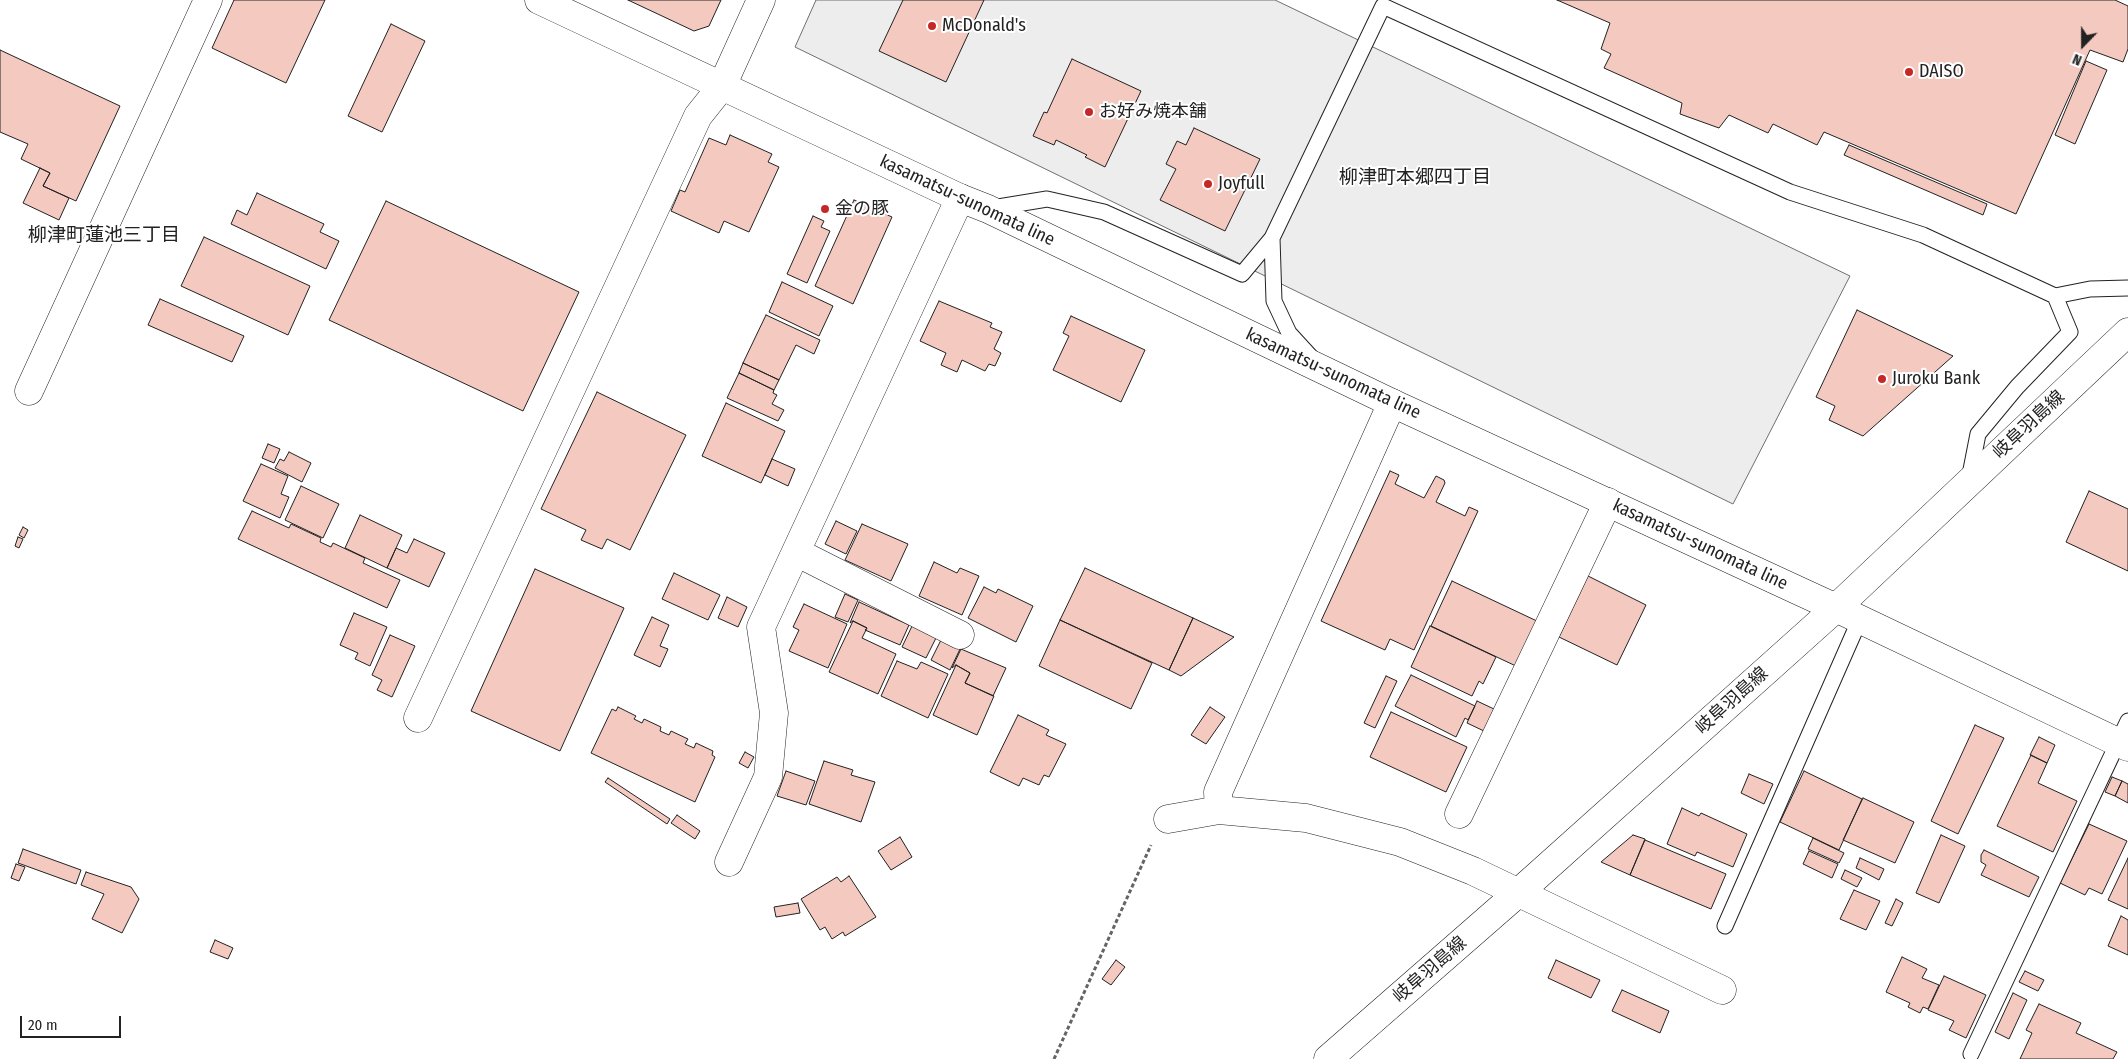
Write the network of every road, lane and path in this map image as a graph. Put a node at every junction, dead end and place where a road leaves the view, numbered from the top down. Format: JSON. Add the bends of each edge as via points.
{"nodes":[{"id":1,"x":208,"y":0,"type":"edge"},
{"id":2,"x":539,"y":0,"type":"edge"},
{"id":3,"x":761,"y":0,"type":"edge"},
{"id":4,"x":1376,"y":3,"type":"edge"},
{"id":5,"x":722,"y":86,"type":"junction"},
{"id":6,"x":960,"y":198,"type":"junction"},
{"id":7,"x":988,"y":209,"type":"junction"},
{"id":8,"x":1272,"y":238,"type":"junction"},
{"id":9,"x":2128,"y":288,"type":"edge"},
{"id":10,"x":2055,"y":296,"type":"junction"},
{"id":11,"x":2128,"y":332,"type":"edge"},
{"id":12,"x":1324,"y":370,"type":"junction"},
{"id":13,"x":29,"y":391,"type":"dead end"},
{"id":14,"x":1392,"y":403,"type":"junction"},
{"id":15,"x":1969,"y":481,"type":"junction"},
{"id":16,"x":1608,"y":502,"type":"junction"},
{"id":17,"x":796,"y":552,"type":"junction"},
{"id":18,"x":1848,"y":613,"type":"junction"},
{"id":19,"x":960,"y":635,"type":"dead end"},
{"id":20,"x":418,"y":718,"type":"dead end"},
{"id":21,"x":2125,"y":737,"type":"edge"},
{"id":22,"x":1219,"y":810,"type":"junction"},
{"id":23,"x":1459,"y":814,"type":"dead end"},
{"id":24,"x":1168,"y":819,"type":"joint"},
{"id":25,"x":729,"y":862,"type":"dead end"},
{"id":26,"x":1518,"y":893,"type":"junction"},
{"id":27,"x":1725,"y":926,"type":"dead end"},
{"id":28,"x":1722,"y":990,"type":"dead end"},
{"id":29,"x":1971,"y":1054,"type":"dead end"},
{"id":30,"x":1054,"y":1059,"type":"edge"},
{"id":31,"x":1328,"y":1059,"type":"edge"}],
"edges":[{"from":1,"to":13,"type":"street"},
{"from":2,"to":5,"type":"street","name":"kasamatsu-sunomata line"},
{"from":3,"to":5,"type":"street"},
{"from":4,"to":8,"type":"lane"},
{"from":4,"to":10,"type":"lane","via":[[1790,192],[1924,235]]},
{"from":5,"to":6,"type":"street","name":"kasamatsu-sunomata line"},
{"from":5,"to":20,"type":"street","via":[[698,116]]},
{"from":6,"to":7,"type":"street","name":"kasamatsu-sunomata line"},
{"from":6,"to":17,"type":"street"},
{"from":7,"to":8,"type":"lane","via":[[1046,199],[1104,212],[1242,274]]},
{"from":7,"to":12,"type":"street","name":"kasamatsu-sunomata line"},
{"from":8,"to":12,"type":"lane","via":[[1274,301],[1289,333]]},
{"from":9,"to":10,"type":"lane","via":[[2090,289]]},
{"from":10,"to":15,"type":"lane","via":[[2070,332],[2017,387],[1978,434]]},
{"from":11,"to":15,"type":"street","name":"岐阜羽島線"},
{"from":12,"to":14,"type":"street","name":"kasamatsu-sunomata line"},
{"from":14,"to":16,"type":"street","name":"kasamatsu-sunomata line"},
{"from":14,"to":22,"type":"street","via":[[1218,792]]},
{"from":15,"to":18,"type":"street","name":"岐阜羽島線"},
{"from":16,"to":18,"type":"street","name":"kasamatsu-sunomata line"},
{"from":16,"to":23,"type":"street"},
{"from":17,"to":19,"type":"street"},
{"from":17,"to":25,"type":"street","via":[[761,627],[774,713],[768,778]]},
{"from":18,"to":21,"type":"street","name":"kasamatsu-sunomata line"},
{"from":18,"to":26,"type":"street","name":"岐阜羽島線"},
{"from":18,"to":27,"type":"lane"},
{"from":21,"to":29,"type":"lane"},
{"from":22,"to":24,"type":"street"},
{"from":22,"to":26,"type":"street","via":[[1306,818],[1400,842]]},
{"from":24,"to":30,"type":"path","via":[[1157,832]]},
{"from":26,"to":28,"type":"street"},
{"from":26,"to":31,"type":"street","name":"岐阜羽島線"}]}
